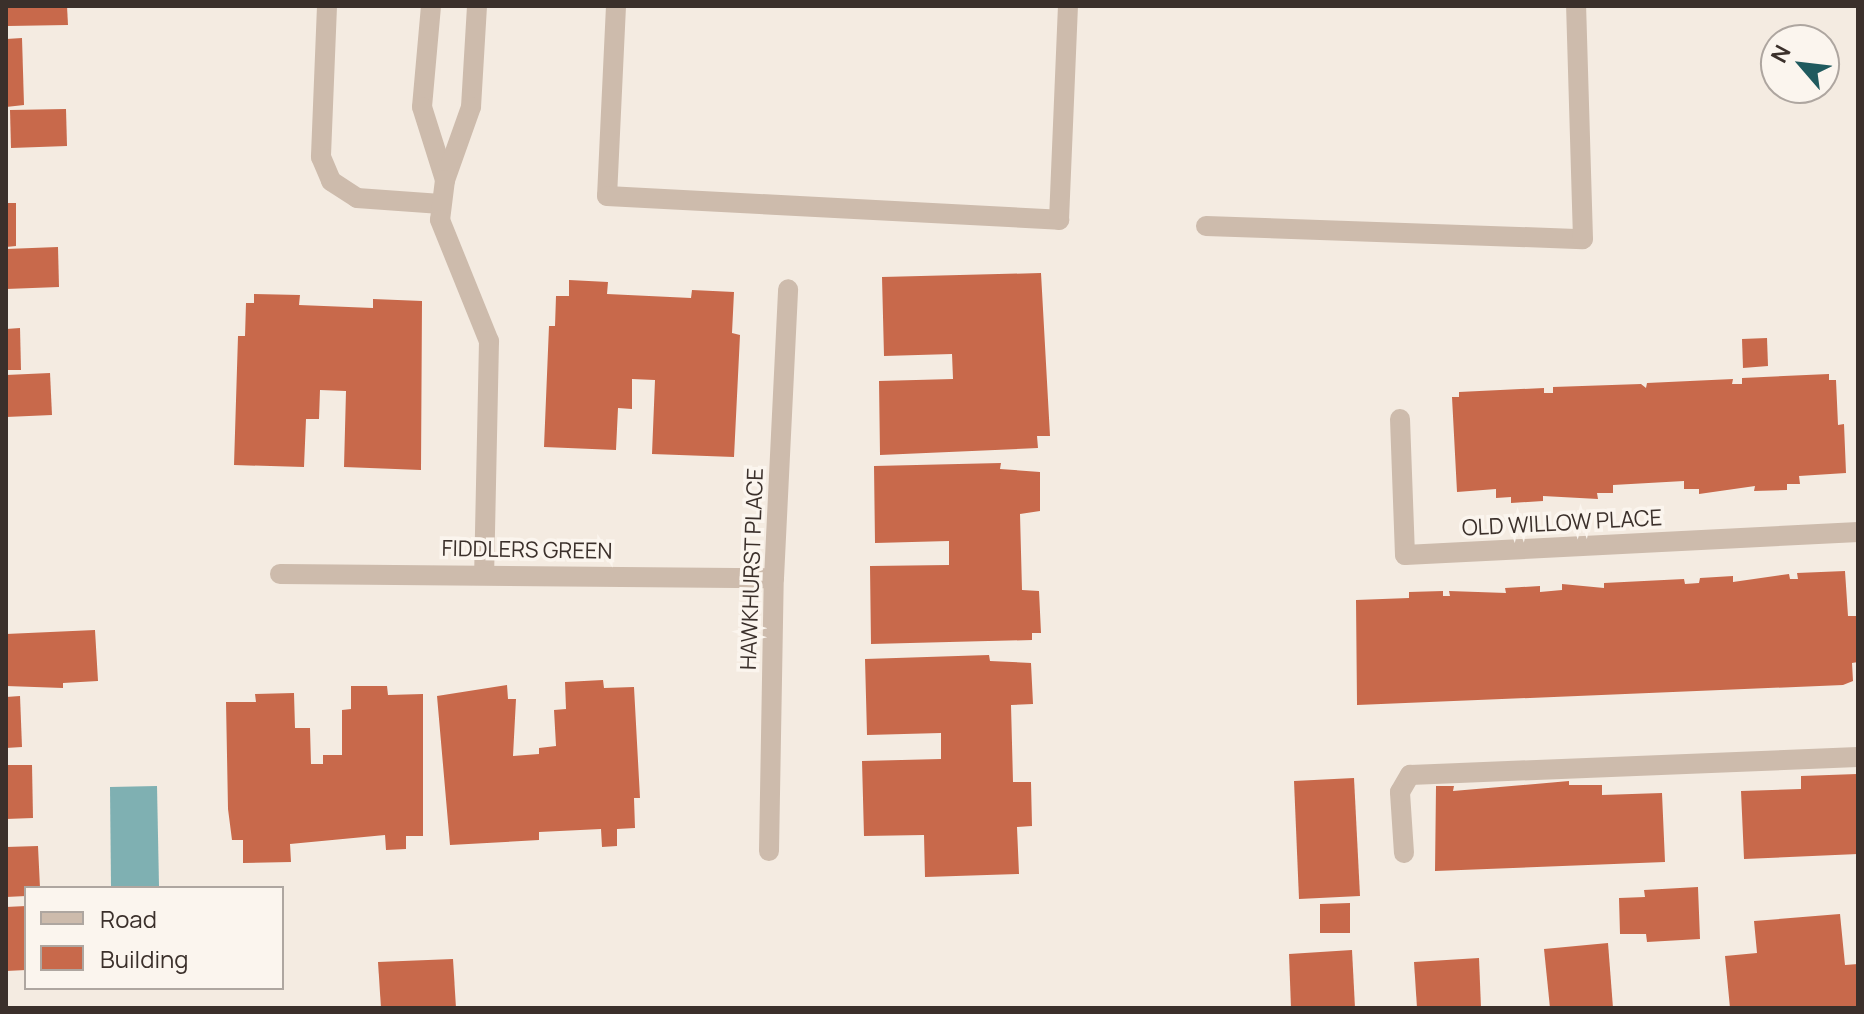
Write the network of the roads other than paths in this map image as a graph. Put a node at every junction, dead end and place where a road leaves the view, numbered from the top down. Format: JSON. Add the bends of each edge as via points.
{"nodes":[{"id":1,"x":327,"y":6,"type":"edge"},
{"id":2,"x":431,"y":6,"type":"edge"},
{"id":3,"x":477,"y":6,"type":"edge"},
{"id":4,"x":616,"y":6,"type":"edge"},
{"id":5,"x":1068,"y":6,"type":"edge"},
{"id":6,"x":1576,"y":6,"type":"edge"},
{"id":7,"x":445,"y":180,"type":"junction"},
{"id":8,"x":441,"y":204,"type":"junction"},
{"id":9,"x":1206,"y":226,"type":"dead end"},
{"id":10,"x":788,"y":289,"type":"dead end"},
{"id":11,"x":1400,"y":419,"type":"dead end"},
{"id":12,"x":1858,"y":532,"type":"edge"},
{"id":13,"x":484,"y":572,"type":"junction"},
{"id":14,"x":280,"y":574,"type":"dead end"},
{"id":15,"x":774,"y":578,"type":"junction"},
{"id":16,"x":1858,"y":757,"type":"edge"},
{"id":17,"x":769,"y":851,"type":"dead end"},
{"id":18,"x":1404,"y":853,"type":"dead end"}],
"edges":[{"from":1,"to":8,"type":"street","via":[[321,157],[331,181],[357,198]]},
{"from":2,"to":7,"type":"street","via":[[422,107]]},
{"from":3,"to":7,"type":"street","via":[[471,107]]},
{"from":4,"to":5,"type":"street","via":[[607,196],[1059,220]]},
{"from":6,"to":9,"type":"street","via":[[1583,239]]},
{"from":7,"to":8,"type":"street"},
{"from":8,"to":13,"type":"street","via":[[440,220],[489,341]]},
{"from":10,"to":15,"type":"street","name":"HAWKHURST PLACE"},
{"from":11,"to":12,"type":"street","name":"OLD WILLOW PLACE","via":[[1405,555]]},
{"from":13,"to":14,"type":"street","name":"FIDDLERS GREEN"},
{"from":13,"to":15,"type":"street","name":"FIDDLERS GREEN"},
{"from":15,"to":17,"type":"street","name":"HAWKHURST PLACE"},
{"from":16,"to":18,"type":"street","via":[[1410,775],[1400,792]]}]}
